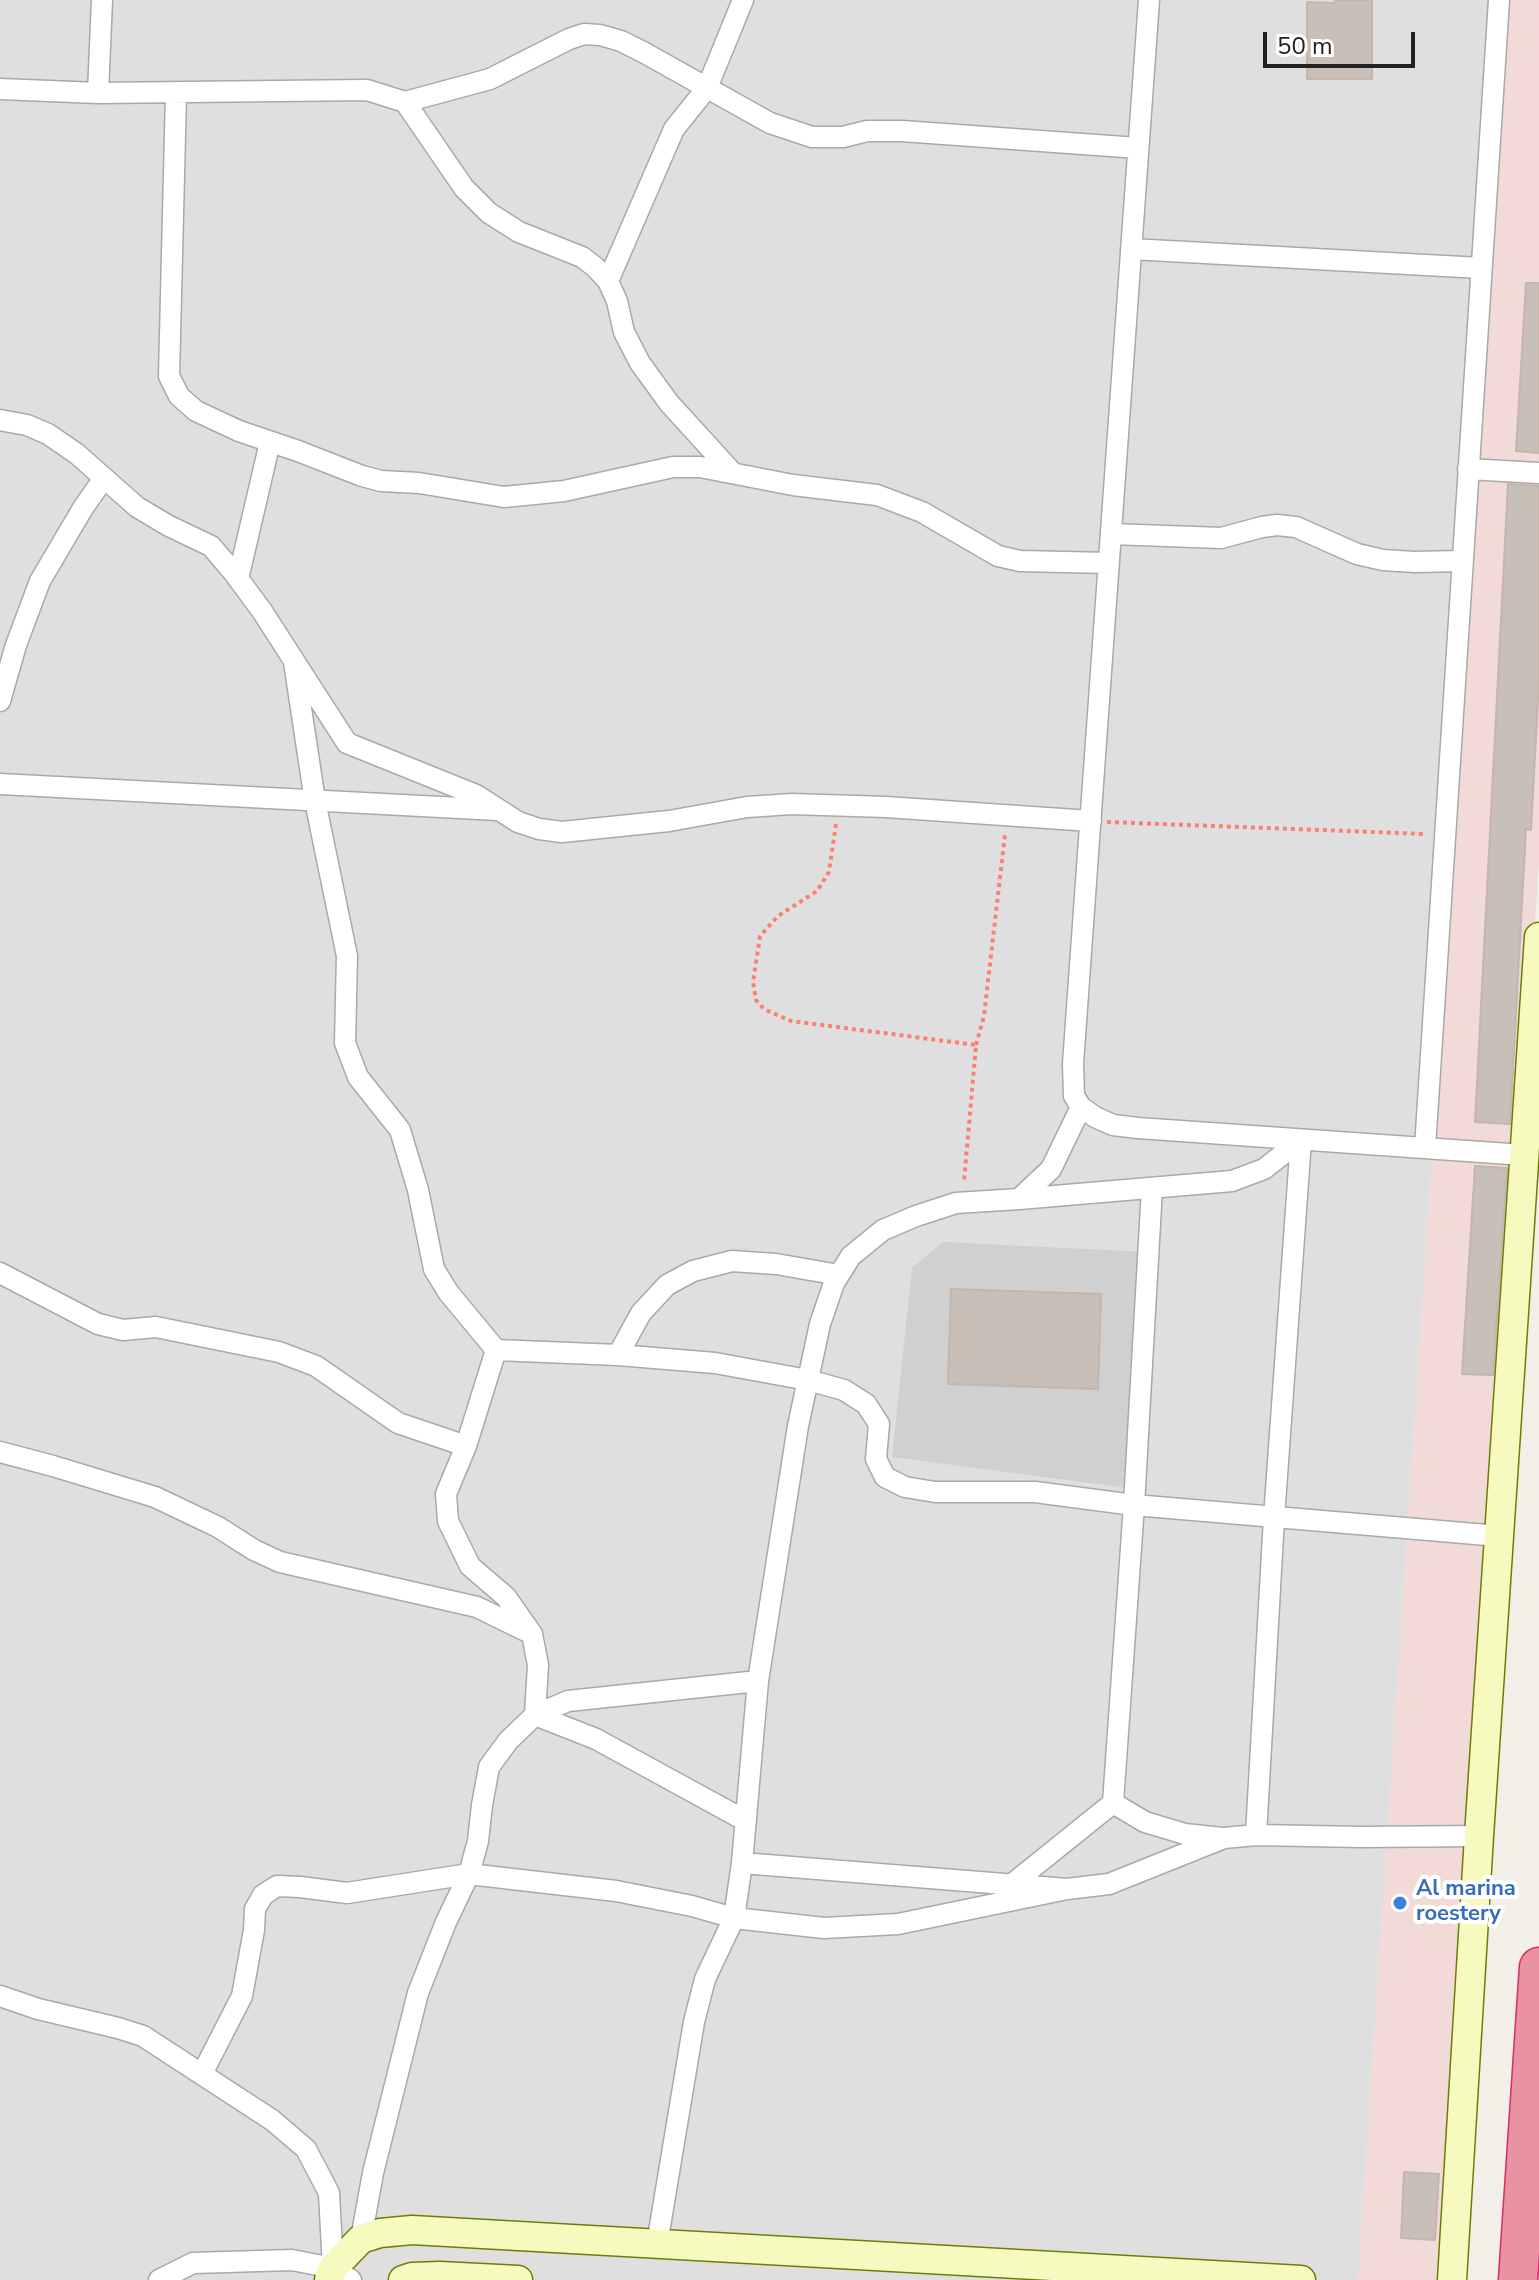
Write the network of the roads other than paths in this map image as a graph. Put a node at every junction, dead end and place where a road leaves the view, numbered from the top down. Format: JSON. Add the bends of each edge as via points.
{"nodes":[{"id":1,"x":102,"y":0,"type":"edge"},
{"id":2,"x":743,"y":0,"type":"edge"},
{"id":3,"x":1149,"y":0,"type":"edge"},
{"id":4,"x":1499,"y":0,"type":"edge"},
{"id":5,"x":707,"y":88,"type":"junction"},
{"id":6,"x":0,"y":89,"type":"edge"},
{"id":7,"x":98,"y":93,"type":"junction"},
{"id":8,"x":176,"y":94,"type":"junction"},
{"id":9,"x":405,"y":102,"type":"junction"},
{"id":10,"x":1138,"y":148,"type":"junction"},
{"id":11,"x":1131,"y":249,"type":"junction"},
{"id":12,"x":1481,"y":268,"type":"junction"},
{"id":13,"x":608,"y":281,"type":"junction"},
{"id":14,"x":0,"y":420,"type":"edge"},
{"id":15,"x":270,"y":442,"type":"junction"},
{"id":16,"x":1468,"y":469,"type":"junction"},
{"id":17,"x":731,"y":471,"type":"junction"},
{"id":18,"x":1539,"y":473,"type":"edge"},
{"id":19,"x":104,"y":478,"type":"junction"},
{"id":20,"x":1111,"y":534,"type":"junction"},
{"id":21,"x":1462,"y":561,"type":"junction"},
{"id":22,"x":1109,"y":563,"type":"junction"},
{"id":23,"x":238,"y":579,"type":"junction"},
{"id":24,"x":294,"y":662,"type":"junction"},
{"id":25,"x":0,"y":701,"type":"edge"},
{"id":26,"x":0,"y":784,"type":"edge"},
{"id":27,"x":315,"y":801,"type":"junction"},
{"id":28,"x":498,"y":810,"type":"junction"},
{"id":29,"x":1091,"y":821,"type":"junction"},
{"id":30,"x":1539,"y":937,"type":"edge"},
{"id":31,"x":1081,"y":1107,"type":"junction"},
{"id":32,"x":1301,"y":1140,"type":"junction"},
{"id":33,"x":1425,"y":1148,"type":"junction"},
{"id":34,"x":1524,"y":1155,"type":"junction"},
{"id":35,"x":1152,"y":1188,"type":"junction"},
{"id":36,"x":1019,"y":1199,"type":"junction"},
{"id":37,"x":0,"y":1273,"type":"edge"},
{"id":38,"x":839,"y":1275,"type":"junction"},
{"id":39,"x":496,"y":1350,"type":"junction"},
{"id":40,"x":618,"y":1355,"type":"junction"},
{"id":41,"x":808,"y":1380,"type":"junction"},
{"id":42,"x":466,"y":1446,"type":"junction"},
{"id":43,"x":0,"y":1452,"type":"edge"},
{"id":44,"x":1134,"y":1505,"type":"junction"},
{"id":45,"x":1274,"y":1518,"type":"junction"},
{"id":46,"x":1499,"y":1536,"type":"junction"},
{"id":47,"x":532,"y":1634,"type":"junction"},
{"id":48,"x":758,"y":1681,"type":"junction"},
{"id":49,"x":535,"y":1715,"type":"junction"},
{"id":50,"x":1113,"y":1803,"type":"junction"},
{"id":51,"x":746,"y":1821,"type":"junction"},
{"id":52,"x":1256,"y":1835,"type":"junction"},
{"id":53,"x":1479,"y":1836,"type":"junction"},
{"id":54,"x":1224,"y":1838,"type":"junction"},
{"id":55,"x":742,"y":1863,"type":"junction"},
{"id":56,"x":469,"y":1874,"type":"junction"},
{"id":57,"x":1011,"y":1885,"type":"junction"},
{"id":58,"x":1067,"y":1889,"type":"junction"},
{"id":59,"x":734,"y":1918,"type":"junction"},
{"id":60,"x":1539,"y":1967,"type":"edge"},
{"id":61,"x":0,"y":1996,"type":"edge"},
{"id":62,"x":202,"y":2074,"type":"junction"},
{"id":63,"x":361,"y":2239,"type":"junction"},
{"id":64,"x":657,"y":2244,"type":"junction"},
{"id":65,"x":338,"y":2276,"type":"edge"},
{"id":66,"x":159,"y":2280,"type":"edge"},
{"id":67,"x":403,"y":2280,"type":"edge"},
{"id":68,"x":518,"y":2280,"type":"edge"},
{"id":69,"x":1301,"y":2280,"type":"edge"},
{"id":70,"x":1452,"y":2280,"type":"edge"},
{"id":71,"x":1518,"y":2280,"type":"edge"}],
"edges":[{"from":1,"to":7,"type":"street"},
{"from":2,"to":5,"type":"street"},
{"from":3,"to":10,"type":"street"},
{"from":4,"to":12,"type":"street"},
{"from":5,"to":9,"type":"street","via":[[621,41],[584,34],[490,79]]},
{"from":5,"to":10,"type":"street","via":[[770,123],[812,137],[902,131]]},
{"from":5,"to":13,"type":"street","via":[[674,129]]},
{"from":6,"to":7,"type":"street"},
{"from":7,"to":8,"type":"street"},
{"from":8,"to":9,"type":"street","via":[[367,90]]},
{"from":8,"to":15,"type":"street","via":[[169,376],[179,396],[196,411]]},
{"from":9,"to":13,"type":"street","via":[[464,188],[489,213],[519,232],[582,257]]},
{"from":10,"to":11,"type":"street"},
{"from":11,"to":12,"type":"street"},
{"from":11,"to":20,"type":"street"},
{"from":12,"to":16,"type":"street"},
{"from":13,"to":17,"type":"street","via":[[640,363]]},
{"from":14,"to":19,"type":"street","via":[[48,434]]},
{"from":15,"to":17,"type":"street","via":[[381,481],[504,497],[564,491],[673,467]]},
{"from":15,"to":23,"type":"street"},
{"from":16,"to":18,"type":"street"},
{"from":16,"to":21,"type":"street"},
{"from":17,"to":22,"type":"street","via":[[877,495],[922,512],[998,556]]},
{"from":19,"to":23,"type":"street","via":[[137,507],[211,546]]},
{"from":19,"to":25,"type":"street","via":[[40,581]]},
{"from":20,"to":21,"type":"street","via":[[1221,538],[1277,525],[1296,527],[1383,560]]},
{"from":20,"to":22,"type":"street"},
{"from":21,"to":33,"type":"street"},
{"from":22,"to":29,"type":"street"},
{"from":23,"to":24,"type":"street"},
{"from":24,"to":27,"type":"street"},
{"from":24,"to":28,"type":"street","via":[[347,743],[476,795]]},
{"from":26,"to":27,"type":"street"},
{"from":27,"to":28,"type":"street"},
{"from":27,"to":39,"type":"street","via":[[347,956],[345,1043],[358,1077],[400,1130],[434,1269]]},
{"from":28,"to":29,"type":"street","via":[[518,822],[562,832],[792,804]]},
{"from":29,"to":31,"type":"street","via":[[1073,1064],[1074,1096]]},
{"from":30,"to":34,"type":"street"},
{"from":31,"to":32,"type":"street","via":[[1113,1125]]},
{"from":31,"to":36,"type":"street","via":[[1051,1169]]},
{"from":32,"to":33,"type":"street"},
{"from":32,"to":35,"type":"street","via":[[1264,1169],[1232,1181]]},
{"from":32,"to":45,"type":"street"},
{"from":33,"to":34,"type":"street"},
{"from":34,"to":46,"type":"street"},
{"from":35,"to":36,"type":"street"},
{"from":35,"to":44,"type":"street"},
{"from":36,"to":38,"type":"street","via":[[963,1203],[916,1216],[883,1230],[851,1256]]},
{"from":37,"to":42,"type":"street","via":[[98,1324],[123,1330],[156,1327],[279,1352],[316,1366],[398,1423]]},
{"from":38,"to":40,"type":"street","via":[[732,1261],[693,1271],[667,1285],[641,1313]]},
{"from":38,"to":41,"type":"street","via":[[820,1324]]},
{"from":39,"to":40,"type":"street"},
{"from":39,"to":42,"type":"street"},
{"from":40,"to":41,"type":"street","via":[[715,1363]]},
{"from":41,"to":44,"type":"street","via":[[844,1390],[866,1404],[879,1424],[876,1459],[885,1477],[905,1487],[1035,1492]]},
{"from":41,"to":48,"type":"street"},
{"from":42,"to":47,"type":"street","via":[[446,1494],[448,1521],[470,1566],[506,1597]]},
{"from":43,"to":47,"type":"street","via":[[155,1497],[280,1562],[477,1607]]},
{"from":44,"to":45,"type":"street"},
{"from":44,"to":50,"type":"street"},
{"from":45,"to":46,"type":"street"},
{"from":45,"to":52,"type":"street"},
{"from":46,"to":53,"type":"street"},
{"from":47,"to":49,"type":"street","via":[[538,1665]]},
{"from":48,"to":49,"type":"street","via":[[568,1701]]},
{"from":48,"to":51,"type":"street"},
{"from":49,"to":51,"type":"street","via":[[596,1739]]},
{"from":49,"to":56,"type":"street","via":[[489,1767]]},
{"from":50,"to":54,"type":"street","via":[[1145,1822]]},
{"from":50,"to":57,"type":"street"},
{"from":51,"to":55,"type":"street"},
{"from":52,"to":53,"type":"street"},
{"from":52,"to":54,"type":"street"},
{"from":53,"to":70,"type":"street"},
{"from":54,"to":58,"type":"street","via":[[1109,1884]]},
{"from":55,"to":57,"type":"street"},
{"from":55,"to":59,"type":"street"},
{"from":56,"to":59,"type":"street","via":[[616,1891]]},
{"from":56,"to":62,"type":"street","via":[[347,1893],[277,1886],[263,1895],[255,1909],[242,1996]]},
{"from":56,"to":63,"type":"street","via":[[418,1993]]},
{"from":57,"to":58,"type":"street"},
{"from":58,"to":59,"type":"street","via":[[898,1924],[824,1928]]},
{"from":59,"to":64,"type":"street","via":[[705,1979],[694,2022]]},
{"from":60,"to":71,"type":"highway"},
{"from":61,"to":62,"type":"street","via":[[143,2036]]},
{"from":62,"to":65,"type":"street","via":[[306,2149],[329,2193]]},
{"from":63,"to":64,"type":"street","via":[[412,2230]]},
{"from":63,"to":65,"type":"street"},
{"from":64,"to":69,"type":"street"},
{"from":65,"to":66,"type":"street","via":[[292,2260],[193,2263]]},
{"from":67,"to":68,"type":"street"}]}
